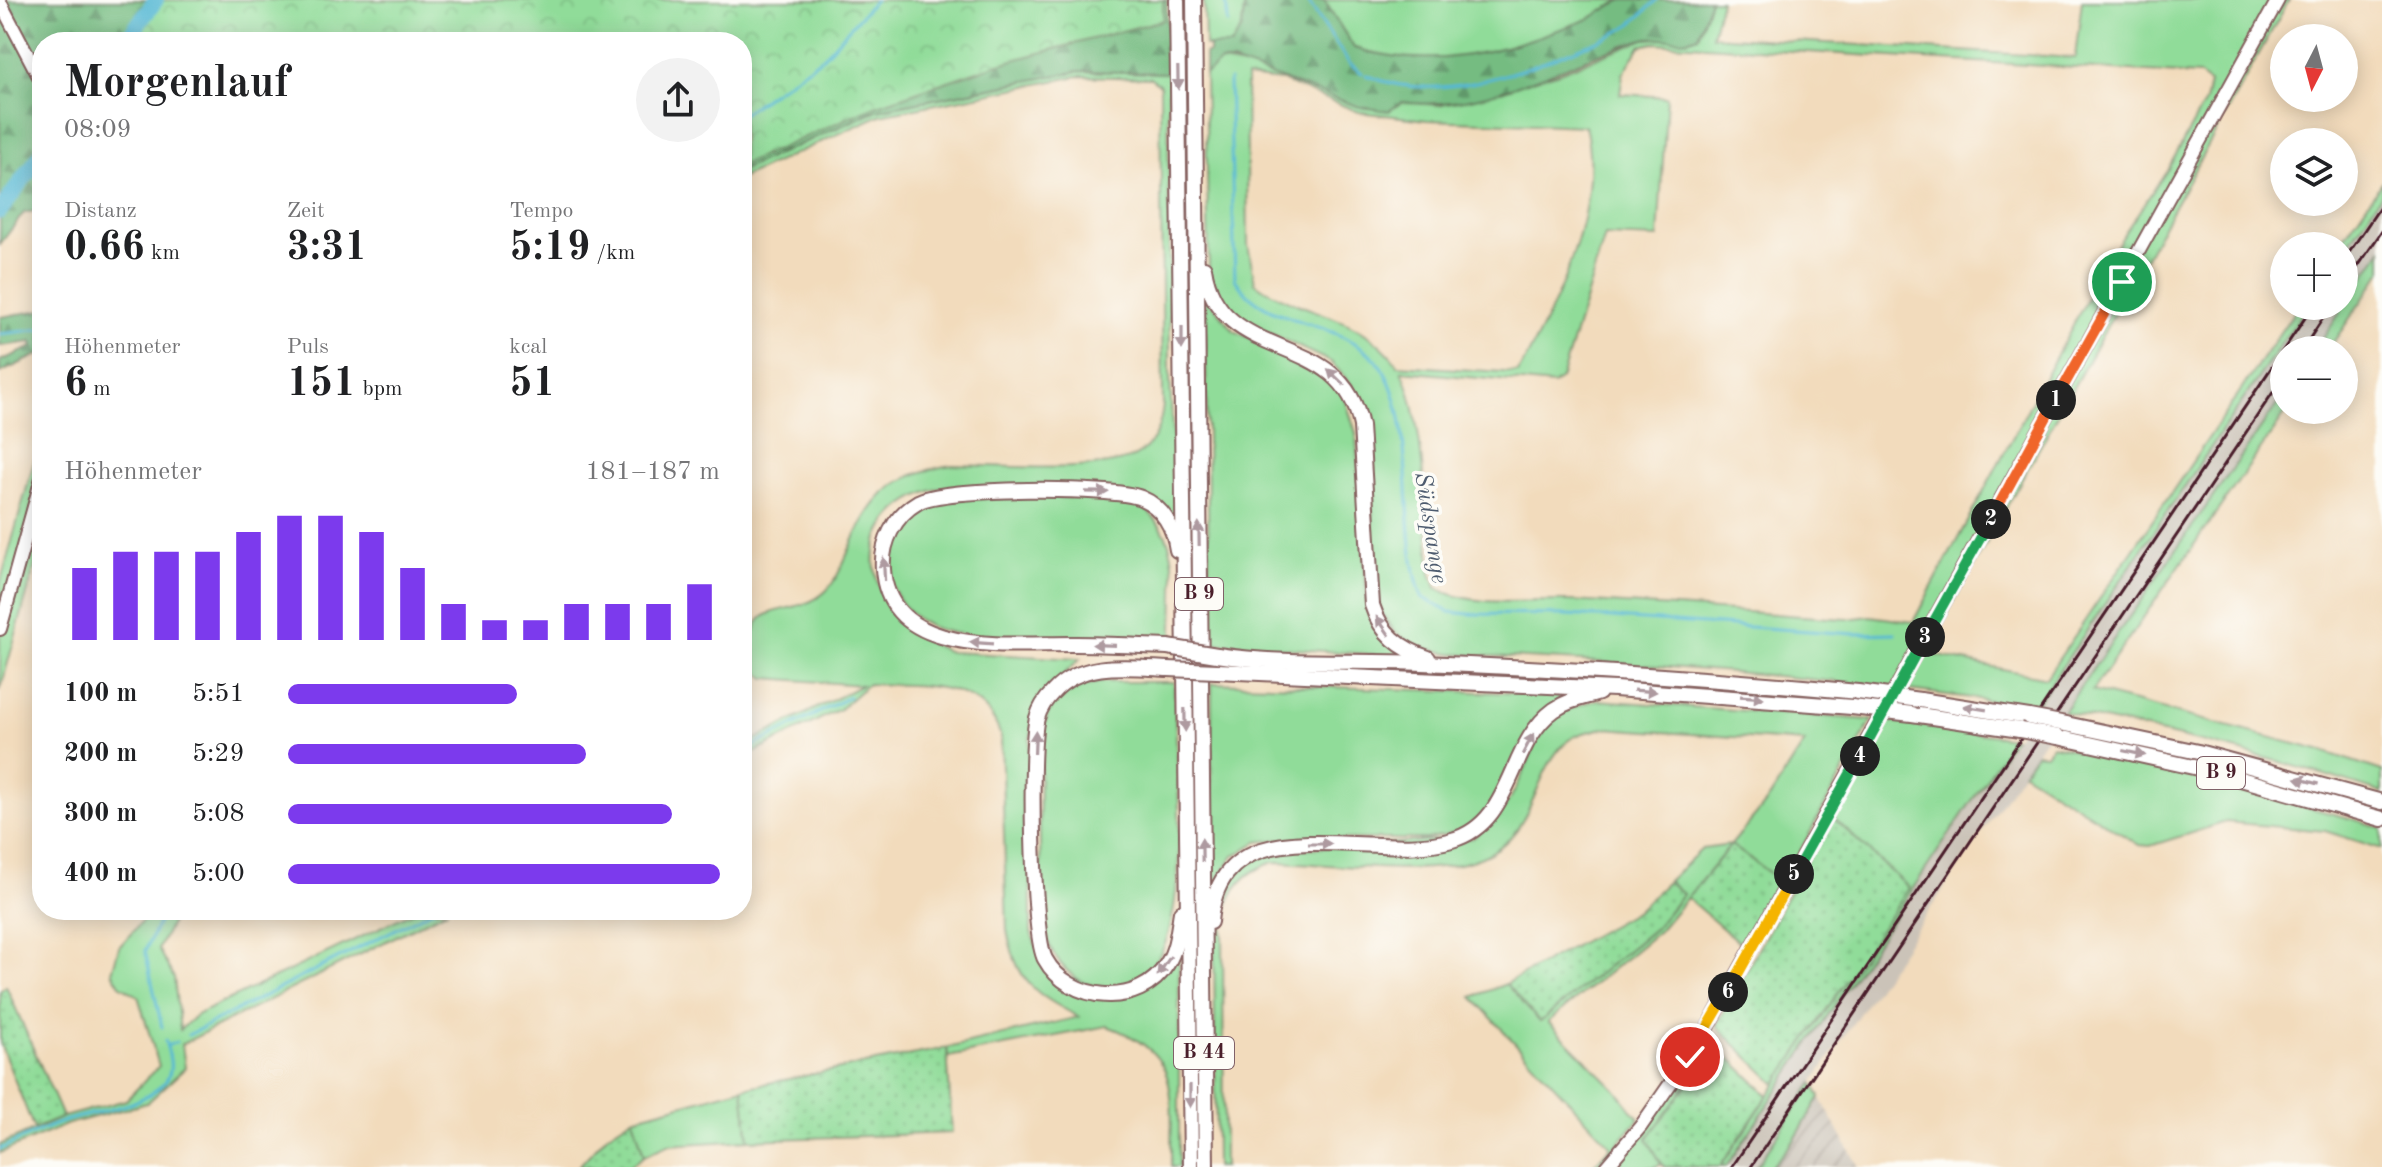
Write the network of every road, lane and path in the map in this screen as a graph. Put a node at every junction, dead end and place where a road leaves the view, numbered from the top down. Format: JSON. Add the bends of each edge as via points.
{"nodes":[{"id":1,"x":1177,"y":0,"type":"edge"},
{"id":2,"x":1194,"y":0,"type":"edge"},
{"id":3,"x":2278,"y":0,"type":"edge"},
{"id":4,"x":0,"y":2,"type":"edge"},
{"id":5,"x":32,"y":63,"type":"edge"},
{"id":6,"x":1197,"y":232,"type":"junction"},
{"id":7,"x":32,"y":514,"type":"edge"},
{"id":8,"x":1183,"y":586,"type":"junction"},
{"id":9,"x":0,"y":629,"type":"edge"},
{"id":10,"x":1448,"y":664,"type":"junction"},
{"id":11,"x":1615,"y":689,"type":"junction"},
{"id":12,"x":2382,"y":802,"type":"edge"},
{"id":13,"x":2382,"y":819,"type":"edge"},
{"id":14,"x":1188,"y":893,"type":"junction"},
{"id":15,"x":1203,"y":956,"type":"junction"},
{"id":16,"x":1191,"y":1167,"type":"edge"},
{"id":17,"x":1206,"y":1167,"type":"edge"},
{"id":18,"x":1606,"y":1167,"type":"edge"}],
"edges":[{"from":1,"to":8,"type":"highway","number":"B 9","one_way":true},
{"from":2,"to":6,"type":"highway","number":"B 9"},
{"from":3,"to":18,"type":"main road","via":[[1696,1048]]},
{"from":4,"to":5,"type":"main road"},
{"from":10,"to":6,"type":"highway","one_way":true,"via":[[1402,647],[1375,615],[1368,583],[1361,426],[1353,397],[1322,364],[1251,335],[1223,315],[1208,290]]},
{"from":15,"to":6,"type":"highway","number":"B 9","one_way":true},
{"from":7,"to":9,"type":"main road"},
{"from":10,"to":8,"type":"highway","one_way":true,"bridge":true,"via":[[1279,661],[1168,647],[1000,645],[941,637],[914,624],[889,595],[883,572],[885,546],[908,510],[929,497],[1130,494],[1166,519]]},
{"from":8,"to":14,"type":"highway","number":"B 9","one_way":true},
{"from":12,"to":10,"type":"highway","number":"B 9","one_way":true,"bridge":true,"via":[[2198,752],[1920,700],[1686,675]]},
{"from":11,"to":13,"type":"highway","number":"B 9","one_way":true,"bridge":true,"via":[[1852,707],[2020,730],[2216,772]]},
{"from":14,"to":11,"type":"highway","number":"B 9","one_way":true,"bridge":true,"via":[[1168,963],[1138,989],[1109,995],[1080,990],[1052,970],[1040,950],[1035,874],[1037,719],[1060,684],[1110,666]]},
{"from":15,"to":11,"type":"highway","one_way":true,"via":[[1217,888],[1248,854],[1279,845],[1436,844],[1466,835],[1494,811],[1527,743],[1550,713],[1570,701]]},
{"from":14,"to":16,"type":"highway","number":"B 44","one_way":true},
{"from":15,"to":17,"type":"highway","number":"B 44"}]}
